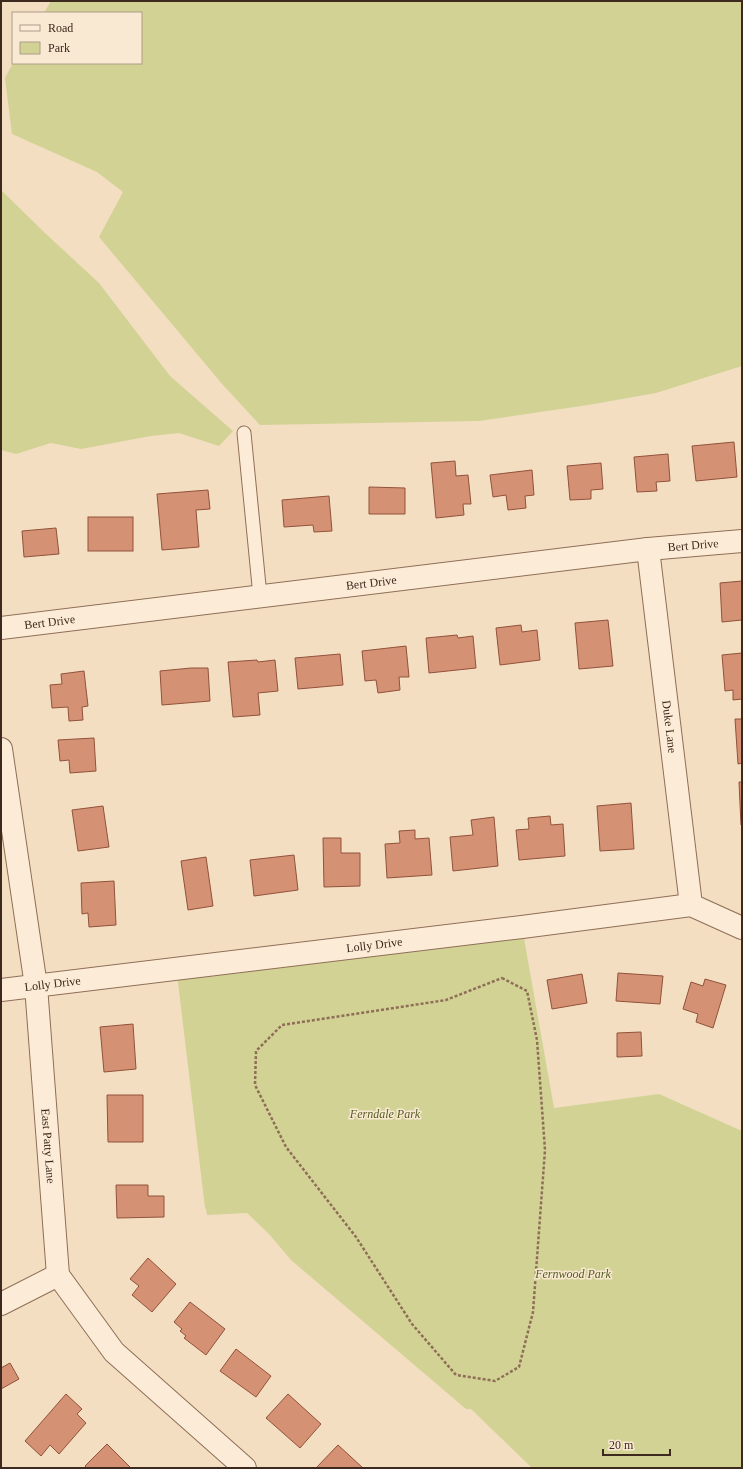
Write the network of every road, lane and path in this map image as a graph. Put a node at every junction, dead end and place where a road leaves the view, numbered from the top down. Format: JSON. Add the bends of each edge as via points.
{"nodes":[{"id":1,"x":244,"y":433,"type":"dead end"},
{"id":2,"x":742,"y":541,"type":"edge"},
{"id":3,"x":648,"y":549,"type":"junction"},
{"id":4,"x":260,"y":596,"type":"junction"},
{"id":5,"x":1,"y":628,"type":"edge"},
{"id":6,"x":1,"y":749,"type":"edge"},
{"id":7,"x":691,"y":904,"type":"junction"},
{"id":8,"x":742,"y":928,"type":"edge"},
{"id":9,"x":502,"y":978,"type":"joint"},
{"id":10,"x":36,"y":986,"type":"junction"},
{"id":11,"x":1,"y":990,"type":"edge"},
{"id":12,"x":58,"y":1275,"type":"junction"},
{"id":13,"x":1,"y":1304,"type":"edge"},
{"id":14,"x":245,"y":1468,"type":"edge"}],
"edges":[{"from":1,"to":4,"type":"lane"},
{"from":2,"to":3,"type":"street","name":"Bert Drive"},
{"from":3,"to":4,"type":"street","name":"Bert Drive"},
{"from":3,"to":7,"type":"street","name":"Duke Lane"},
{"from":4,"to":5,"type":"street","name":"Bert Drive"},
{"from":6,"to":10,"type":"street","name":"East Patty Lane"},
{"from":7,"to":8,"type":"street"},
{"from":7,"to":10,"type":"street","name":"Lolly Drive"},
{"from":9,"to":9,"type":"path","via":[[446,1000],[282,1025],[256,1051],[255,1085],[286,1148],[356,1237],[412,1324],[456,1375],[495,1381],[519,1367],[534,1312],[545,1150],[537,1040],[527,991]]},
{"from":10,"to":11,"type":"street","name":"Lolly Drive"},
{"from":10,"to":12,"type":"street","name":"East Patty Lane"},
{"from":12,"to":13,"type":"street"},
{"from":12,"to":14,"type":"street","via":[[114,1352]]}]}
